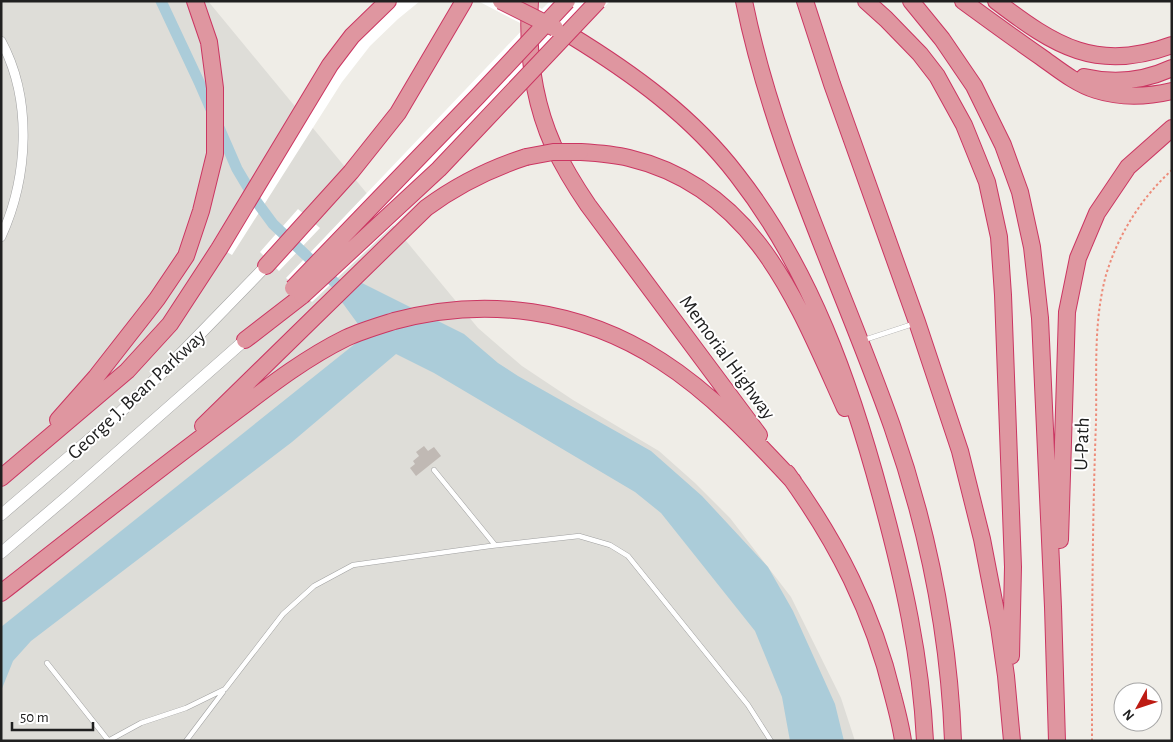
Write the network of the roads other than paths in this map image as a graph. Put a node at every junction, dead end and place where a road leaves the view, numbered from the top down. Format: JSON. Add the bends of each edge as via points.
{"nodes":[{"id":1,"x":195,"y":1,"type":"edge"},
{"id":2,"x":388,"y":1,"type":"edge"},
{"id":3,"x":464,"y":1,"type":"edge"},
{"id":4,"x":501,"y":1,"type":"edge"},
{"id":5,"x":530,"y":1,"type":"edge"},
{"id":6,"x":567,"y":1,"type":"edge"},
{"id":7,"x":598,"y":1,"type":"edge"},
{"id":8,"x":744,"y":1,"type":"edge"},
{"id":9,"x":805,"y":1,"type":"edge"},
{"id":10,"x":866,"y":1,"type":"edge"},
{"id":11,"x":910,"y":1,"type":"edge"},
{"id":12,"x":963,"y":1,"type":"edge"},
{"id":13,"x":996,"y":1,"type":"edge"},
{"id":14,"x":1,"y":41,"type":"edge"},
{"id":15,"x":1172,"y":45,"type":"edge"},
{"id":16,"x":1051,"y":64,"type":"junction"},
{"id":17,"x":1172,"y":68,"type":"edge"},
{"id":18,"x":1172,"y":91,"type":"edge"},
{"id":19,"x":1172,"y":128,"type":"edge"},
{"id":20,"x":1,"y":238,"type":"edge"},
{"id":21,"x":266,"y":266,"type":"joint"},
{"id":22,"x":298,"y":292,"type":"junction"},
{"id":23,"x":917,"y":322,"type":"junction"},
{"id":24,"x":245,"y":340,"type":"joint"},
{"id":25,"x":860,"y":342,"type":"junction"},
{"id":26,"x":434,"y":470,"type":"dead end"},
{"id":27,"x":1,"y":477,"type":"edge"},
{"id":28,"x":147,"y":479,"type":"junction"},
{"id":29,"x":793,"y":481,"type":"junction"},
{"id":30,"x":878,"y":484,"type":"junction"},
{"id":31,"x":1,"y":515,"type":"edge"},
{"id":32,"x":495,"y":545,"type":"junction"},
{"id":33,"x":1,"y":553,"type":"edge"},
{"id":34,"x":1,"y":593,"type":"edge"},
{"id":35,"x":1053,"y":606,"type":"junction"},
{"id":36,"x":47,"y":663,"type":"dead end"},
{"id":37,"x":225,"y":689,"type":"junction"},
{"id":38,"x":1012,"y":733,"type":"edge"},
{"id":39,"x":108,"y":740,"type":"edge"},
{"id":40,"x":186,"y":741,"type":"edge"},
{"id":41,"x":771,"y":741,"type":"edge"},
{"id":42,"x":903,"y":741,"type":"edge"},
{"id":43,"x":925,"y":741,"type":"edge"},
{"id":44,"x":953,"y":741,"type":"edge"},
{"id":45,"x":1057,"y":741,"type":"edge"}],
"edges":[{"from":1,"to":27,"type":"highway","via":[[209,42],[215,88],[215,154],[186,256],[96,377],[57,422]]},
{"from":2,"to":27,"type":"highway","via":[[352,36],[330,65],[170,324],[127,371]]},
{"from":3,"to":21,"type":"highway","via":[[398,113],[308,222]]},
{"from":4,"to":30,"type":"highway","bridge":true,"via":[[570,35],[616,63],[693,126],[736,174],[769,220],[803,278],[829,336],[856,410]]},
{"from":5,"to":29,"type":"highway","name":"Memorial Highway","via":[[528,28],[532,77],[542,115],[567,173]]},
{"from":6,"to":22,"type":"highway","bridge":true},
{"from":7,"to":22,"type":"highway","bridge":true,"via":[[439,169]]},
{"from":8,"to":25,"type":"highway","via":[[760,69],[786,152]]},
{"from":9,"to":23,"type":"highway"},
{"from":10,"to":38,"type":"highway","via":[[920,54],[952,100],[988,182],[999,237],[1012,512]]},
{"from":11,"to":35,"type":"highway","via":[[942,39],[974,86],[1004,145],[1020,192],[1032,247],[1040,318]]},
{"from":12,"to":16,"type":"highway"},
{"from":13,"to":15,"type":"highway","via":[[1038,32],[1090,55],[1134,56]]},
{"from":14,"to":20,"type":"street","via":[[17,86],[23,139],[17,190]]},
{"from":16,"to":17,"type":"highway","via":[[1080,76],[1116,81],[1145,78]]},
{"from":16,"to":18,"type":"highway","via":[[1084,86],[1110,94],[1144,96]]},
{"from":19,"to":35,"type":"highway","via":[[1128,167],[1097,214],[1078,258],[1067,312],[1059,573]]},
{"from":21,"to":31,"type":"street","name":"George J. Bean Parkway","via":[[166,369]]},
{"from":22,"to":24,"type":"highway"},
{"from":23,"to":25,"type":"lane"},
{"from":23,"to":38,"type":"highway","via":[[952,424],[975,506],[999,627]]},
{"from":24,"to":33,"type":"street","name":"George J. Bean Parkway"},
{"from":25,"to":44,"type":"highway","via":[[901,453],[924,537],[941,628]]},
{"from":26,"to":32,"type":"lane"},
{"from":28,"to":29,"type":"highway","via":[[301,364],[347,338],[386,323],[427,313],[481,308],[519,310],[589,325],[660,360],[715,403]]},
{"from":28,"to":30,"type":"highway","bridge":true,"via":[[426,208],[445,194],[498,166],[552,152],[580,152],[628,158],[664,169],[711,195],[749,230],[776,268],[807,327]]},
{"from":28,"to":34,"type":"highway"},
{"from":29,"to":42,"type":"highway","name":"Memorial Highway","via":[[840,555],[864,604],[888,673]]},
{"from":30,"to":43,"type":"highway","via":[[911,619],[922,684]]},
{"from":32,"to":37,"type":"lane","via":[[352,565],[314,586],[283,614]]},
{"from":32,"to":41,"type":"lane","via":[[579,536],[610,545],[628,556],[748,705]]},
{"from":35,"to":45,"type":"highway"},
{"from":36,"to":39,"type":"lane"},
{"from":37,"to":39,"type":"lane","via":[[186,708],[140,723]]},
{"from":37,"to":40,"type":"lane"}]}
